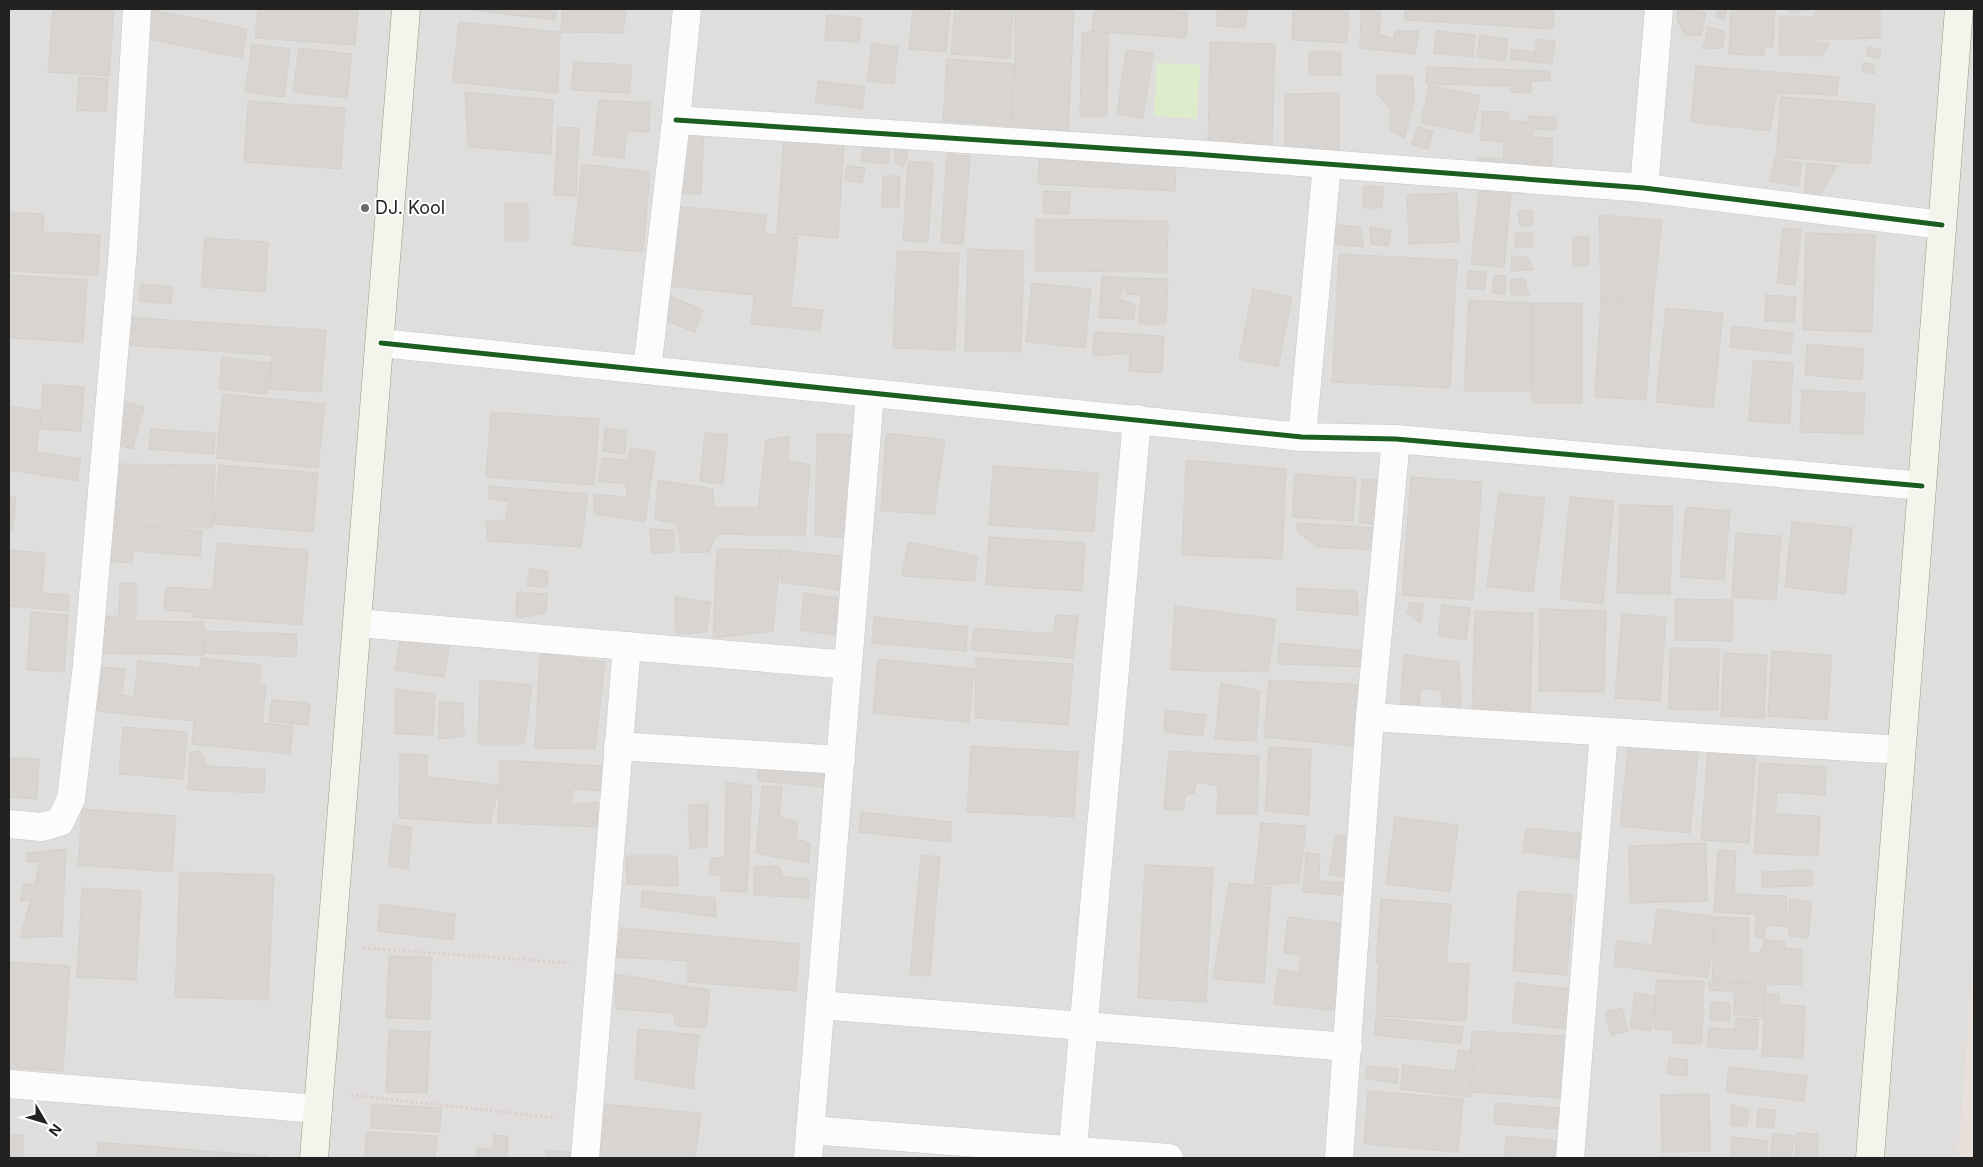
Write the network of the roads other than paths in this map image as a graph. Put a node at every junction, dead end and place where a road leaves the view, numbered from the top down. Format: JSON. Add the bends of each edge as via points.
{"nodes":[{"id":1,"x":137,"y":9,"type":"edge"},
{"id":2,"x":406,"y":9,"type":"edge"},
{"id":3,"x":687,"y":9,"type":"edge"},
{"id":4,"x":1660,"y":9,"type":"edge"},
{"id":5,"x":1959,"y":9,"type":"edge"},
{"id":6,"x":676,"y":120,"type":"junction"},
{"id":7,"x":1327,"y":164,"type":"junction"},
{"id":8,"x":1644,"y":188,"type":"junction"},
{"id":9,"x":1942,"y":225,"type":"junction"},
{"id":10,"x":381,"y":343,"type":"junction"},
{"id":11,"x":646,"y":370,"type":"junction"},
{"id":12,"x":870,"y":394,"type":"junction"},
{"id":13,"x":1137,"y":419,"type":"junction"},
{"id":14,"x":1302,"y":437,"type":"junction"},
{"id":15,"x":1396,"y":439,"type":"junction"},
{"id":16,"x":1922,"y":486,"type":"junction"},
{"id":17,"x":358,"y":623,"type":"junction"},
{"id":18,"x":627,"y":646,"type":"junction"},
{"id":19,"x":848,"y":665,"type":"junction"},
{"id":20,"x":1370,"y":717,"type":"junction"},
{"id":21,"x":1604,"y":732,"type":"junction"},
{"id":22,"x":618,"y":746,"type":"junction"},
{"id":23,"x":1901,"y":750,"type":"junction"},
{"id":24,"x":841,"y":760,"type":"junction"},
{"id":25,"x":9,"y":824,"type":"edge"},
{"id":26,"x":820,"y":1005,"type":"junction"},
{"id":27,"x":1083,"y":1026,"type":"junction"},
{"id":28,"x":1348,"y":1047,"type":"junction"},
{"id":29,"x":9,"y":1084,"type":"edge"},
{"id":30,"x":319,"y":1100,"type":"junction"},
{"id":31,"x":810,"y":1130,"type":"junction"},
{"id":32,"x":1072,"y":1154,"type":"edge"},
{"id":33,"x":314,"y":1158,"type":"edge"},
{"id":34,"x":585,"y":1158,"type":"edge"},
{"id":35,"x":808,"y":1158,"type":"edge"},
{"id":36,"x":1168,"y":1158,"type":"edge"},
{"id":37,"x":1339,"y":1158,"type":"edge"},
{"id":38,"x":1570,"y":1158,"type":"edge"},
{"id":39,"x":1870,"y":1158,"type":"edge"}],
"edges":[{"from":1,"to":25,"type":"street","via":[[122,270],[72,799],[60,822],[42,827]]},
{"from":2,"to":10,"type":"street"},
{"from":3,"to":6,"type":"street"},
{"from":4,"to":8,"type":"street"},
{"from":5,"to":9,"type":"street"},
{"from":6,"to":7,"type":"street"},
{"from":6,"to":11,"type":"street"},
{"from":7,"to":8,"type":"street"},
{"from":7,"to":14,"type":"street"},
{"from":8,"to":9,"type":"street"},
{"from":9,"to":16,"type":"street"},
{"from":10,"to":11,"type":"street"},
{"from":10,"to":17,"type":"street"},
{"from":11,"to":12,"type":"street"},
{"from":12,"to":13,"type":"street"},
{"from":12,"to":19,"type":"street"},
{"from":13,"to":14,"type":"street"},
{"from":13,"to":27,"type":"street"},
{"from":14,"to":15,"type":"street"},
{"from":15,"to":16,"type":"street"},
{"from":15,"to":20,"type":"street"},
{"from":16,"to":23,"type":"street"},
{"from":17,"to":18,"type":"street"},
{"from":17,"to":30,"type":"street"},
{"from":18,"to":19,"type":"street"},
{"from":18,"to":22,"type":"street"},
{"from":19,"to":24,"type":"street"},
{"from":20,"to":21,"type":"street"},
{"from":20,"to":28,"type":"street"},
{"from":21,"to":23,"type":"street"},
{"from":21,"to":38,"type":"street"},
{"from":22,"to":24,"type":"street"},
{"from":22,"to":34,"type":"street"},
{"from":23,"to":39,"type":"street"},
{"from":24,"to":26,"type":"street"},
{"from":26,"to":27,"type":"street"},
{"from":26,"to":31,"type":"street"},
{"from":27,"to":28,"type":"street"},
{"from":27,"to":32,"type":"street"},
{"from":28,"to":37,"type":"street"},
{"from":29,"to":30,"type":"street"},
{"from":30,"to":33,"type":"street"},
{"from":31,"to":32,"type":"street"},
{"from":31,"to":35,"type":"street"},
{"from":32,"to":36,"type":"street"}]}
